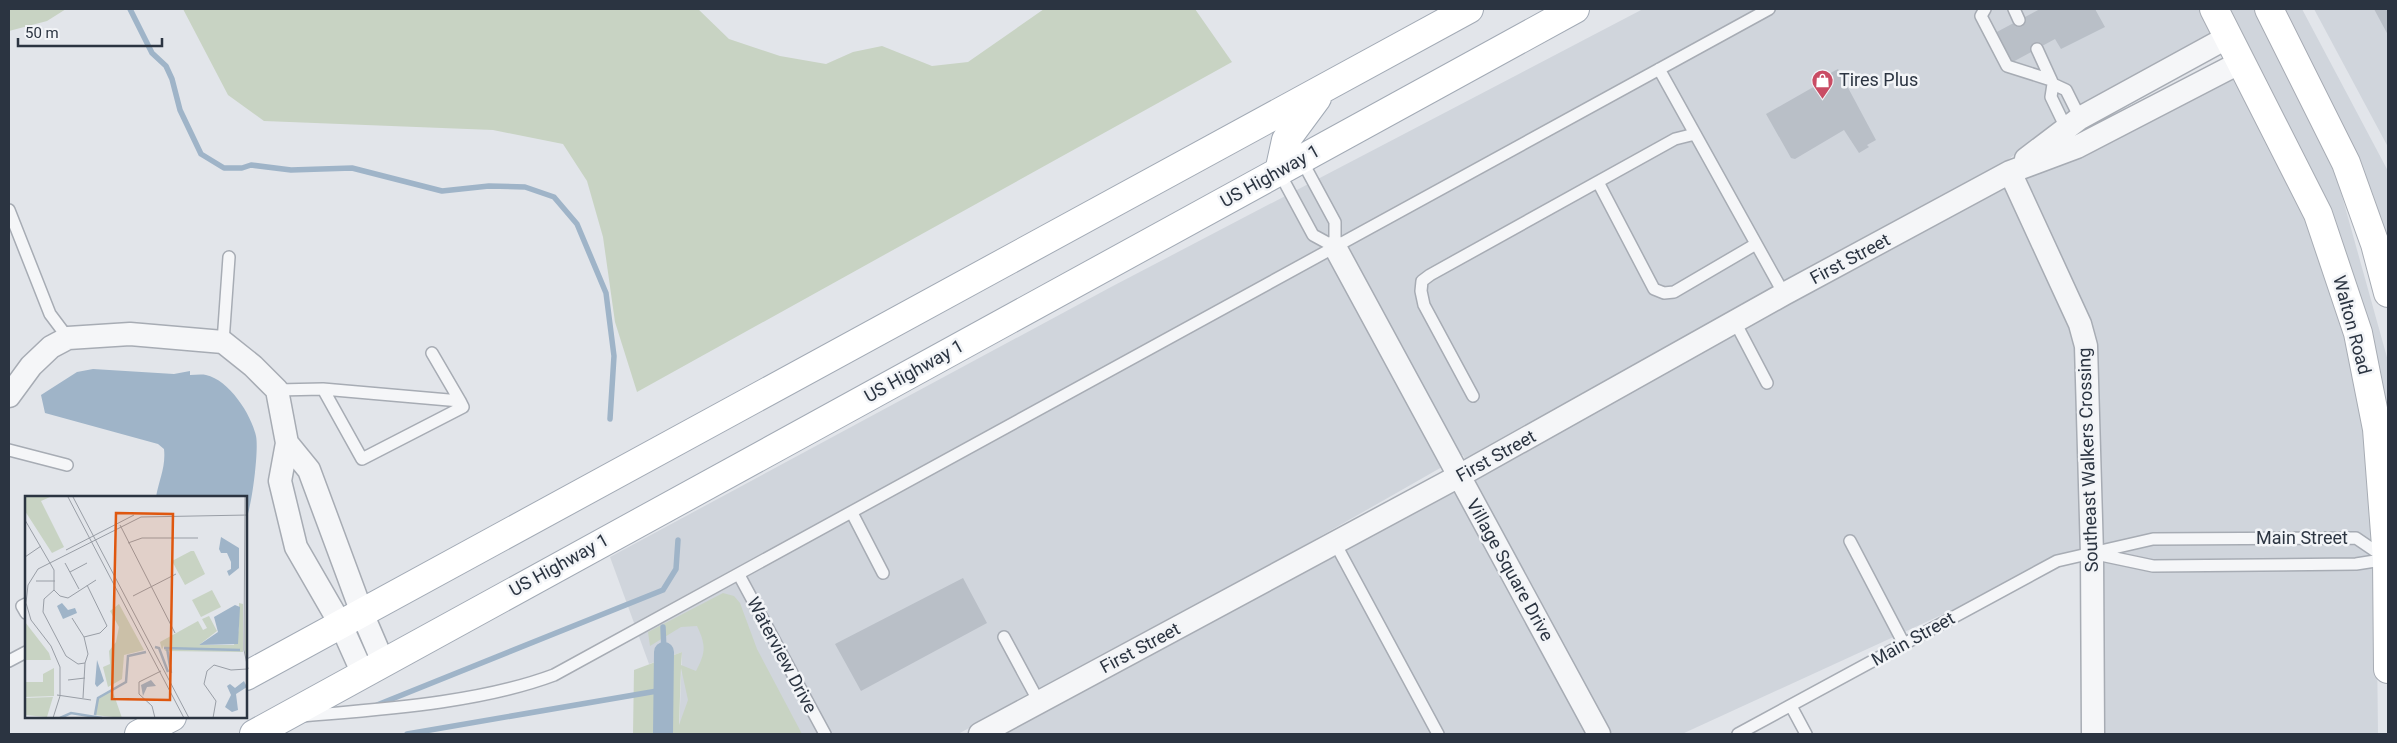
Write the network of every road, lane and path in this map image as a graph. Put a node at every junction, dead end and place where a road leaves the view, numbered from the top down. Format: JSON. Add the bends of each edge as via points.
{"nodes":[{"id":1,"x":1469,"y":9,"type":"edge"},
{"id":2,"x":1576,"y":9,"type":"edge"},
{"id":3,"x":1769,"y":9,"type":"edge"},
{"id":4,"x":1985,"y":9,"type":"edge"},
{"id":5,"x":2014,"y":9,"type":"edge"},
{"id":6,"x":2214,"y":9,"type":"edge"},
{"id":7,"x":2269,"y":9,"type":"edge"},
{"id":8,"x":2019,"y":20,"type":"dead end"},
{"id":9,"x":2228,"y":37,"type":"junction"},
{"id":10,"x":2037,"y":49,"type":"dead end"},
{"id":11,"x":2241,"y":62,"type":"junction"},
{"id":12,"x":1659,"y":69,"type":"junction"},
{"id":13,"x":2052,"y":82,"type":"junction"},
{"id":14,"x":1322,"y":91,"type":"junction"},
{"id":15,"x":2073,"y":123,"type":"junction"},
{"id":16,"x":1696,"y":134,"type":"junction"},
{"id":17,"x":1290,"y":165,"type":"junction"},
{"id":18,"x":2010,"y":172,"type":"junction"},
{"id":19,"x":1598,"y":182,"type":"junction"},
{"id":20,"x":9,"y":210,"type":"edge"},
{"id":21,"x":2382,"y":242,"type":"edge"},
{"id":22,"x":1756,"y":244,"type":"junction"},
{"id":23,"x":1335,"y":248,"type":"junction"},
{"id":24,"x":230,"y":257,"type":"dead end"},
{"id":25,"x":2388,"y":293,"type":"edge"},
{"id":26,"x":1784,"y":294,"type":"junction"},
{"id":27,"x":1735,"y":322,"type":"junction"},
{"id":28,"x":68,"y":338,"type":"junction"},
{"id":29,"x":223,"y":342,"type":"junction"},
{"id":30,"x":432,"y":353,"type":"dead end"},
{"id":31,"x":1767,"y":383,"type":"dead end"},
{"id":32,"x":324,"y":388,"type":"junction"},
{"id":33,"x":277,"y":390,"type":"junction"},
{"id":34,"x":9,"y":396,"type":"edge"},
{"id":35,"x":1473,"y":396,"type":"dead end"},
{"id":36,"x":460,"y":401,"type":"junction"},
{"id":37,"x":288,"y":443,"type":"junction"},
{"id":38,"x":9,"y":450,"type":"edge"},
{"id":39,"x":67,"y":465,"type":"dead end"},
{"id":40,"x":1459,"y":476,"type":"junction"},
{"id":41,"x":852,"y":513,"type":"junction"},
{"id":42,"x":1850,"y":541,"type":"dead end"},
{"id":43,"x":1335,"y":544,"type":"junction"},
{"id":44,"x":2092,"y":554,"type":"junction"},
{"id":45,"x":2388,"y":559,"type":"edge"},
{"id":46,"x":883,"y":573,"type":"dead end"},
{"id":47,"x":739,"y":575,"type":"junction"},
{"id":48,"x":352,"y":619,"type":"junction"},
{"id":49,"x":1004,"y":637,"type":"dead end"},
{"id":50,"x":1904,"y":644,"type":"junction"},
{"id":51,"x":25,"y":653,"type":"edge"},
{"id":52,"x":9,"y":661,"type":"edge"},
{"id":53,"x":373,"y":668,"type":"junction"},
{"id":54,"x":2388,"y":669,"type":"edge"},
{"id":55,"x":248,"y":675,"type":"edge"},
{"id":56,"x":1040,"y":702,"type":"junction"},
{"id":57,"x":1791,"y":706,"type":"junction"},
{"id":58,"x":170,"y":718,"type":"edge"},
{"id":59,"x":285,"y":718,"type":"junction"},
{"id":60,"x":139,"y":734,"type":"edge"},
{"id":61,"x":254,"y":734,"type":"edge"},
{"id":62,"x":825,"y":734,"type":"edge"},
{"id":63,"x":980,"y":734,"type":"edge"},
{"id":64,"x":1438,"y":734,"type":"edge"},
{"id":65,"x":1599,"y":734,"type":"edge"},
{"id":66,"x":1738,"y":734,"type":"edge"},
{"id":67,"x":1806,"y":734,"type":"edge"},
{"id":68,"x":2092,"y":734,"type":"edge"}],
"edges":[{"from":1,"to":14,"type":"main road"},
{"from":2,"to":17,"type":"main road","name":"US Highway 1"},
{"from":3,"to":12,"type":"lane"},
{"from":4,"to":13,"type":"lane","via":[[1981,16],[2007,66]]},
{"from":5,"to":8,"type":"lane"},
{"from":6,"to":9,"type":"main road","name":"Walton Road"},
{"from":7,"to":21,"type":"main road"},
{"from":9,"to":11,"type":"main road","name":"Walton Road"},
{"from":9,"to":15,"type":"street","name":"First Street"},
{"from":10,"to":13,"type":"lane"},
{"from":11,"to":18,"type":"street","name":"First Street","via":[[2077,147]]},
{"from":11,"to":45,"type":"main road","name":"Walton Road","via":[[2318,214],[2358,333],[2377,429]]},
{"from":12,"to":16,"type":"lane"},
{"from":12,"to":23,"type":"lane"},
{"from":13,"to":15,"type":"lane","via":[[2051,97]]},
{"from":13,"to":15,"type":"lane","via":[[2066,90]]},
{"from":14,"to":17,"type":"main road","via":[[1286,140]]},
{"from":14,"to":48,"type":"main road"},
{"from":15,"to":18,"type":"street","name":"First Street"},
{"from":16,"to":19,"type":"lane","via":[[1675,139]]},
{"from":16,"to":22,"type":"lane"},
{"from":17,"to":23,"type":"lane","name":"Village Square Drive","via":[[1335,222]]},
{"from":17,"to":23,"type":"lane","via":[[1313,235]]},
{"from":17,"to":53,"type":"main road","name":"US Highway 1"},
{"from":18,"to":26,"type":"street","name":"First Street"},
{"from":18,"to":44,"type":"street","name":"Southeast Walkers Crossing","via":[[2080,324],[2086,346]]},
{"from":19,"to":22,"type":"lane","via":[[1654,289],[1664,293],[1674,292]]},
{"from":19,"to":35,"type":"lane","via":[[1422,282],[1424,305]]},
{"from":20,"to":28,"type":"lane","via":[[50,314]]},
{"from":21,"to":25,"type":"main road"},
{"from":22,"to":26,"type":"lane"},
{"from":23,"to":40,"type":"street","name":"Village Square Drive"},
{"from":23,"to":41,"type":"lane"},
{"from":24,"to":29,"type":"lane"},
{"from":26,"to":27,"type":"street","name":"First Street"},
{"from":27,"to":31,"type":"lane"},
{"from":27,"to":40,"type":"street","name":"First Street"},
{"from":28,"to":29,"type":"street","via":[[130,334]]},
{"from":28,"to":34,"type":"street","via":[[51,347],[31,366]]},
{"from":29,"to":33,"type":"street"},
{"from":30,"to":36,"type":"lane"},
{"from":32,"to":33,"type":"lane"},
{"from":32,"to":36,"type":"lane"},
{"from":32,"to":36,"type":"lane","via":[[362,459],[463,407]]},
{"from":33,"to":37,"type":"street"},
{"from":37,"to":48,"type":"street","via":[[309,470]]},
{"from":37,"to":48,"type":"street","via":[[280,480],[296,547]]},
{"from":38,"to":39,"type":"lane"},
{"from":40,"to":43,"type":"street","name":"First Street"},
{"from":40,"to":65,"type":"street","name":"Village Square Drive"},
{"from":41,"to":46,"type":"lane"},
{"from":41,"to":47,"type":"lane"},
{"from":42,"to":50,"type":"lane"},
{"from":43,"to":56,"type":"street","name":"First Street"},
{"from":43,"to":64,"type":"lane"},
{"from":44,"to":45,"type":"lane","name":"Main Street","via":[[2154,566],[2356,564]]},
{"from":44,"to":45,"type":"lane","name":"Main Street","via":[[2153,539],[2356,538]]},
{"from":44,"to":50,"type":"lane","name":"Main Street","via":[[2057,561]]},
{"from":44,"to":68,"type":"street","name":"Southeast Walkers Crossing"},
{"from":45,"to":54,"type":"main road","name":"Walton Road"},
{"from":47,"to":59,"type":"lane","via":[[554,675],[525,686],[407,706]]},
{"from":47,"to":62,"type":"lane","name":"Waterview Drive"},
{"from":48,"to":53,"type":"street"},
{"from":48,"to":55,"type":"main road"},
{"from":49,"to":56,"type":"lane"},
{"from":50,"to":57,"type":"lane","name":"Main Street"},
{"from":51,"to":52,"type":"lane"},
{"from":53,"to":59,"type":"main road","name":"US Highway 1"},
{"from":56,"to":63,"type":"street","name":"First Street"},
{"from":57,"to":66,"type":"lane","name":"Main Street"},
{"from":57,"to":67,"type":"lane"},
{"from":58,"to":60,"type":"main road"},
{"from":59,"to":61,"type":"main road","name":"US Highway 1"}]}
